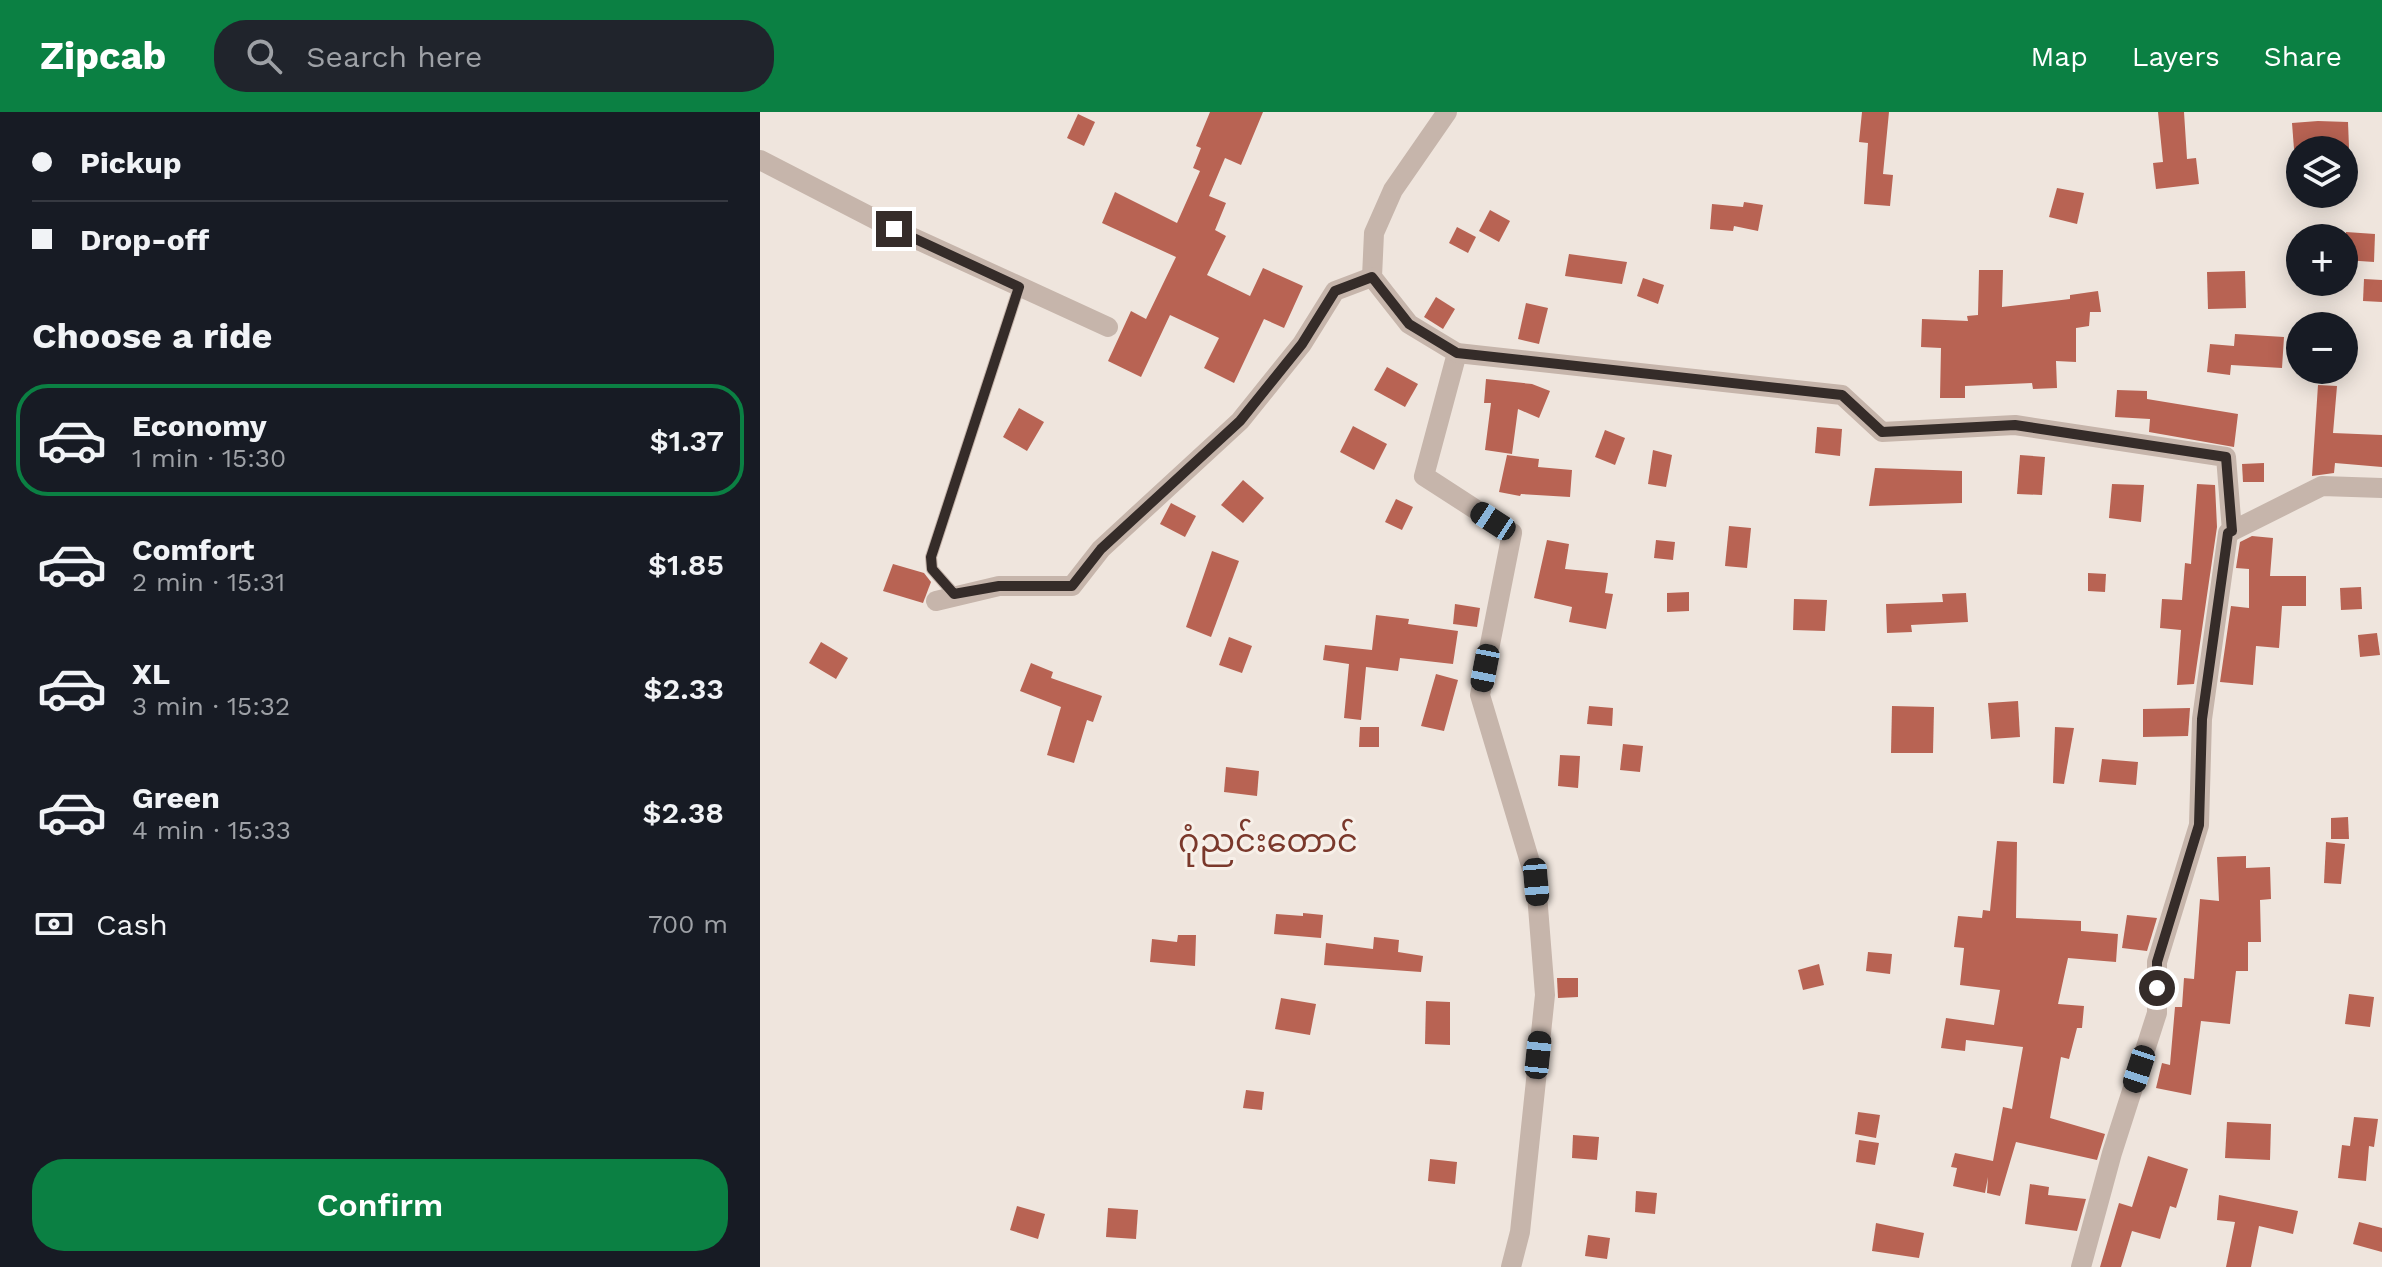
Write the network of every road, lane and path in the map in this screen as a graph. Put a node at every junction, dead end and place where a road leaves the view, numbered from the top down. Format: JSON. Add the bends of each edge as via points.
{"nodes":[{"id":1,"x":1447,"y":112,"type":"edge"},
{"id":2,"x":760,"y":160,"type":"edge"},
{"id":3,"x":1372,"y":277,"type":"junction"},
{"id":4,"x":1019,"y":287,"type":"junction"},
{"id":5,"x":1108,"y":327,"type":"dead end"},
{"id":6,"x":1457,"y":353,"type":"junction"},
{"id":7,"x":2382,"y":488,"type":"edge"},
{"id":8,"x":2232,"y":531,"type":"junction"},
{"id":9,"x":945,"y":598,"type":"joint"},
{"id":10,"x":1511,"y":1267,"type":"edge"},
{"id":11,"x":2081,"y":1267,"type":"edge"}],
"edges":[{"from":1,"to":3,"type":"street","via":[[1393,190],[1374,233]]},
{"from":2,"to":4,"type":"street"},
{"from":3,"to":6,"type":"street","via":[[1409,324]]},
{"from":3,"to":9,"type":"street","via":[[1335,291],[1302,344],[1240,421],[1101,549],[1072,586],[999,586]]},
{"from":4,"to":5,"type":"street"},
{"from":4,"to":9,"type":"lane","via":[[931,557]]},
{"from":6,"to":8,"type":"street","via":[[1842,395],[1882,432],[2015,425],[2226,457]]},
{"from":6,"to":10,"type":"street","via":[[1424,476],[1512,533],[1480,695],[1536,882],[1545,995],[1520,1232]]},
{"from":7,"to":8,"type":"street","via":[[2322,486]]},
{"from":8,"to":11,"type":"street","via":[[2202,719],[2199,825],[2157,962],[2157,1013]]}]}
